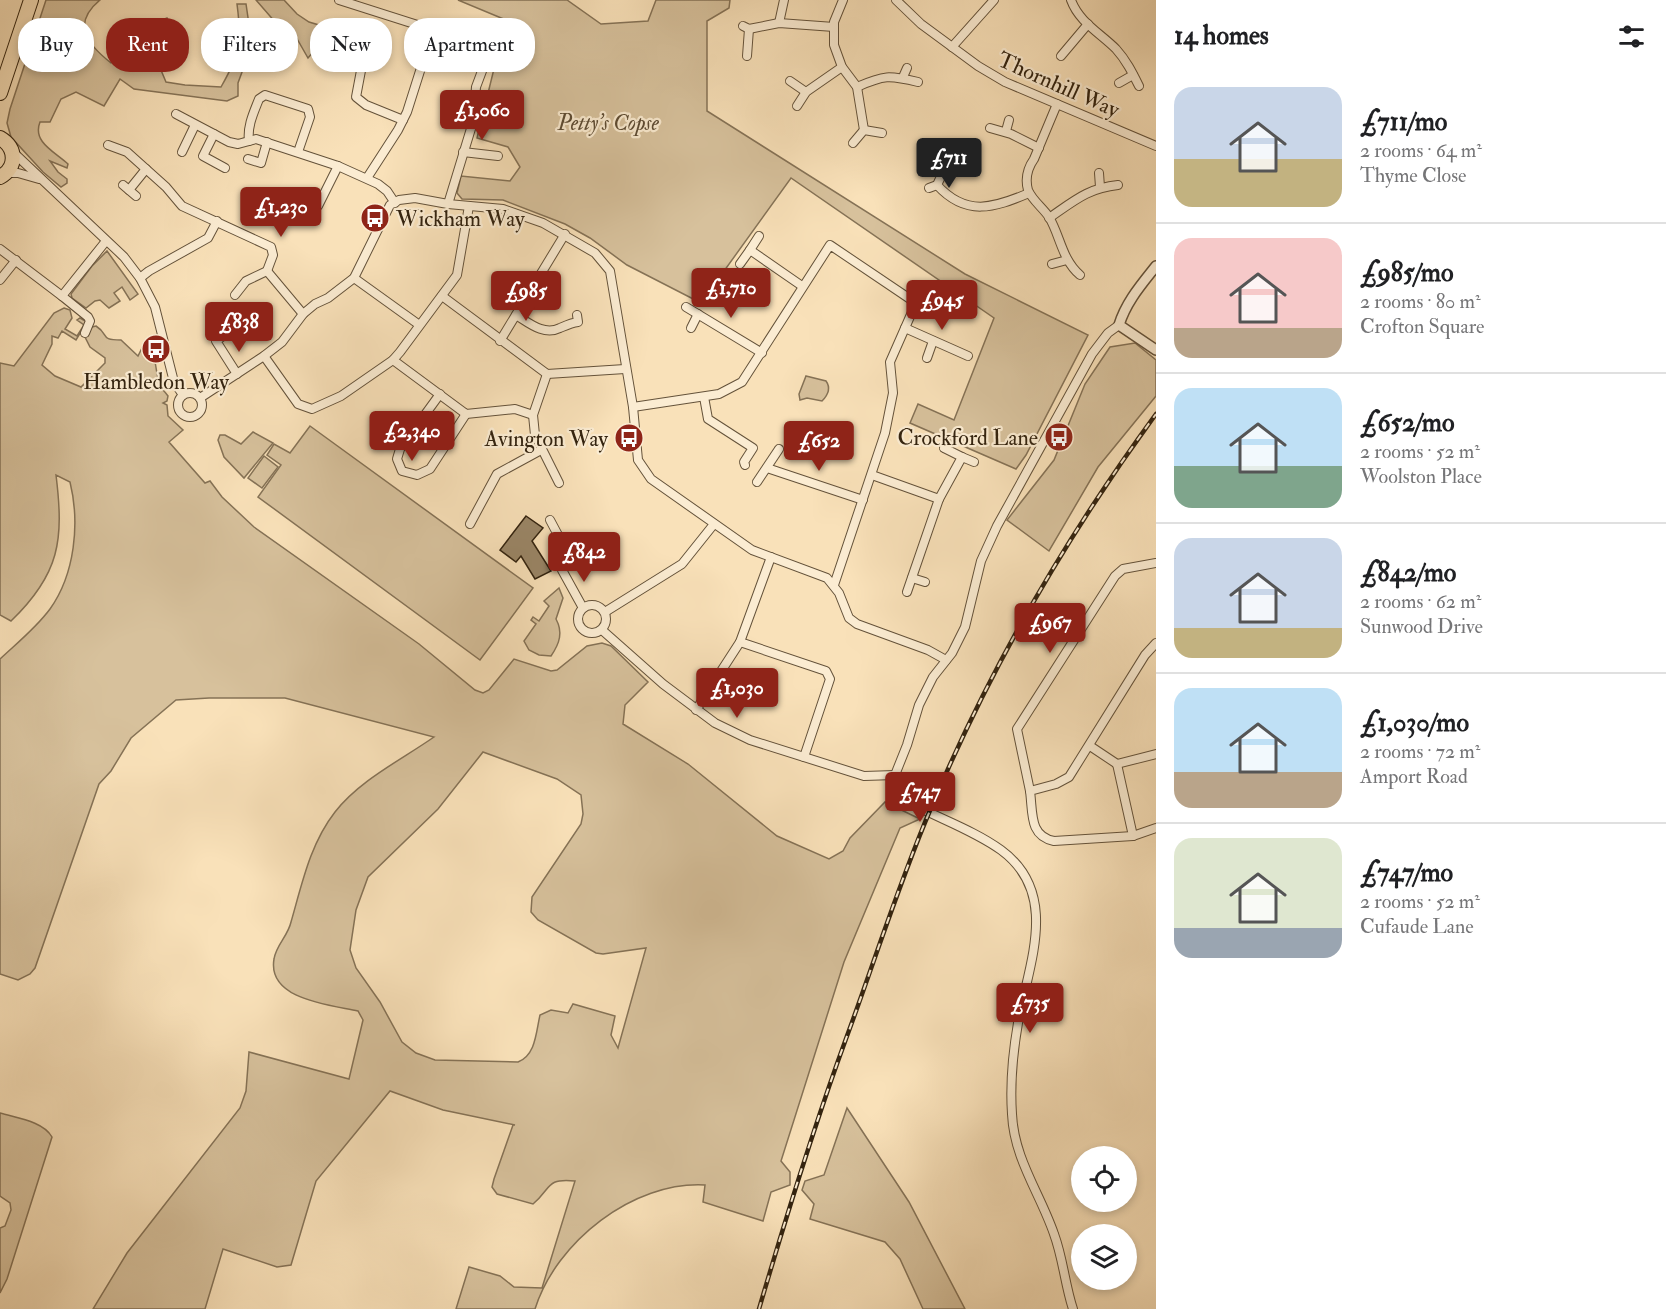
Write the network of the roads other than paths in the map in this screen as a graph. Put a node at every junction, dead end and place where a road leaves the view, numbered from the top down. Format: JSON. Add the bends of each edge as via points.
{"nodes":[{"id":1,"x":31,"y":0,"type":"edge"},
{"id":2,"x":339,"y":0,"type":"edge"},
{"id":3,"x":784,"y":0,"type":"edge"},
{"id":4,"x":843,"y":0,"type":"edge"},
{"id":5,"x":896,"y":0,"type":"edge"},
{"id":6,"x":994,"y":0,"type":"edge"},
{"id":7,"x":1071,"y":0,"type":"edge"},
{"id":8,"x":404,"y":21,"type":"edge"},
{"id":9,"x":779,"y":23,"type":"junction"},
{"id":10,"x":1088,"y":24,"type":"junction"},
{"id":11,"x":834,"y":27,"type":"junction"},
{"id":12,"x":952,"y":47,"type":"junction"},
{"id":13,"x":747,"y":56,"type":"dead end"},
{"id":14,"x":1061,"y":56,"type":"dead end"},
{"id":15,"x":842,"y":67,"type":"junction"},
{"id":16,"x":907,"y":68,"type":"dead end"},
{"id":17,"x":361,"y":72,"type":"edge"},
{"id":18,"x":419,"y":72,"type":"edge"},
{"id":19,"x":480,"y":72,"type":"edge"},
{"id":20,"x":1133,"y":75,"type":"junction"},
{"id":21,"x":903,"y":77,"type":"junction"},
{"id":22,"x":790,"y":81,"type":"dead end"},
{"id":23,"x":918,"y":82,"type":"dead end"},
{"id":24,"x":1119,"y":83,"type":"dead end"},
{"id":25,"x":1139,"y":86,"type":"dead end"},
{"id":26,"x":857,"y":87,"type":"junction"},
{"id":27,"x":806,"y":92,"type":"junction"},
{"id":28,"x":0,"y":93,"type":"edge"},
{"id":29,"x":1057,"y":104,"type":"junction"},
{"id":30,"x":797,"y":106,"type":"dead end"},
{"id":31,"x":176,"y":114,"type":"dead end"},
{"id":32,"x":403,"y":120,"type":"junction"},
{"id":33,"x":1009,"y":120,"type":"dead end"},
{"id":34,"x":195,"y":125,"type":"junction"},
{"id":35,"x":990,"y":128,"type":"dead end"},
{"id":36,"x":864,"y":130,"type":"junction"},
{"id":37,"x":1005,"y":131,"type":"junction"},
{"id":38,"x":882,"y":133,"type":"dead end"},
{"id":39,"x":214,"y":134,"type":"junction"},
{"id":40,"x":3,"y":140,"type":"edge"},
{"id":41,"x":249,"y":141,"type":"junction"},
{"id":42,"x":267,"y":142,"type":"junction"},
{"id":43,"x":853,"y":143,"type":"dead end"},
{"id":44,"x":108,"y":145,"type":"dead end"},
{"id":45,"x":1156,"y":146,"type":"edge"},
{"id":46,"x":1039,"y":148,"type":"junction"},
{"id":47,"x":182,"y":152,"type":"dead end"},
{"id":48,"x":298,"y":152,"type":"junction"},
{"id":49,"x":463,"y":152,"type":"junction"},
{"id":50,"x":498,"y":156,"type":"dead end"},
{"id":51,"x":248,"y":159,"type":"dead end"},
{"id":52,"x":338,"y":166,"type":"junction"},
{"id":53,"x":946,"y":166,"type":"dead end"},
{"id":54,"x":225,"y":168,"type":"dead end"},
{"id":55,"x":146,"y":169,"type":"junction"},
{"id":56,"x":1099,"y":173,"type":"dead end"},
{"id":57,"x":4,"y":175,"type":"edge"},
{"id":58,"x":367,"y":178,"type":"junction"},
{"id":59,"x":40,"y":179,"type":"junction"},
{"id":60,"x":1120,"y":186,"type":"dead end"},
{"id":61,"x":1100,"y":187,"type":"junction"},
{"id":62,"x":1029,"y":193,"type":"junction"},
{"id":63,"x":136,"y":196,"type":"dead end"},
{"id":64,"x":395,"y":203,"type":"junction"},
{"id":65,"x":448,"y":204,"type":"junction"},
{"id":66,"x":318,"y":206,"type":"dead end"},
{"id":67,"x":469,"y":206,"type":"junction"},
{"id":68,"x":1050,"y":218,"type":"junction"},
{"id":69,"x":217,"y":221,"type":"junction"},
{"id":70,"x":565,"y":234,"type":"junction"},
{"id":71,"x":759,"y":237,"type":"dead end"},
{"id":72,"x":106,"y":241,"type":"junction"},
{"id":73,"x":0,"y":249,"type":"edge"},
{"id":74,"x":750,"y":250,"type":"junction"},
{"id":75,"x":16,"y":260,"type":"junction"},
{"id":76,"x":1067,"y":260,"type":"junction"},
{"id":77,"x":741,"y":264,"type":"dead end"},
{"id":78,"x":1052,"y":264,"type":"dead end"},
{"id":79,"x":1156,"y":266,"type":"edge"},
{"id":80,"x":267,"y":271,"type":"junction"},
{"id":81,"x":1080,"y":275,"type":"dead end"},
{"id":82,"x":140,"y":278,"type":"junction"},
{"id":83,"x":354,"y":278,"type":"junction"},
{"id":84,"x":0,"y":280,"type":"edge"},
{"id":85,"x":802,"y":286,"type":"junction"},
{"id":86,"x":235,"y":295,"type":"dead end"},
{"id":87,"x":62,"y":296,"type":"junction"},
{"id":88,"x":442,"y":296,"type":"junction"},
{"id":89,"x":686,"y":307,"type":"dead end"},
{"id":90,"x":303,"y":314,"type":"junction"},
{"id":91,"x":698,"y":314,"type":"junction"},
{"id":92,"x":516,"y":315,"type":"junction"},
{"id":93,"x":578,"y":315,"type":"dead end"},
{"id":94,"x":418,"y":324,"type":"junction"},
{"id":95,"x":1119,"y":325,"type":"junction"},
{"id":96,"x":691,"y":328,"type":"dead end"},
{"id":97,"x":905,"y":328,"type":"junction"},
{"id":98,"x":232,"y":330,"type":"dead end"},
{"id":99,"x":85,"y":333,"type":"dead end"},
{"id":100,"x":500,"y":340,"type":"junction"},
{"id":101,"x":933,"y":341,"type":"junction"},
{"id":102,"x":1156,"y":350,"type":"edge"},
{"id":103,"x":762,"y":353,"type":"junction"},
{"id":104,"x":264,"y":356,"type":"junction"},
{"id":105,"x":968,"y":356,"type":"dead end"},
{"id":106,"x":927,"y":358,"type":"dead end"},
{"id":107,"x":393,"y":360,"type":"junction"},
{"id":108,"x":625,"y":369,"type":"junction"},
{"id":109,"x":237,"y":374,"type":"junction"},
{"id":110,"x":547,"y":374,"type":"junction"},
{"id":111,"x":440,"y":394,"type":"junction"},
{"id":112,"x":183,"y":396,"type":"junction"},
{"id":113,"x":704,"y":397,"type":"junction"},
{"id":114,"x":200,"y":398,"type":"junction"},
{"id":115,"x":633,"y":406,"type":"junction"},
{"id":116,"x":466,"y":414,"type":"junction"},
{"id":117,"x":533,"y":415,"type":"junction"},
{"id":118,"x":944,"y":448,"type":"dead end"},
{"id":119,"x":778,"y":449,"type":"dead end"},
{"id":120,"x":541,"y":450,"type":"junction"},
{"id":121,"x":962,"y":457,"type":"junction"},
{"id":122,"x":974,"y":462,"type":"dead end"},
{"id":123,"x":745,"y":465,"type":"dead end"},
{"id":124,"x":767,"y":468,"type":"junction"},
{"id":125,"x":872,"y":475,"type":"junction"},
{"id":126,"x":757,"y":482,"type":"dead end"},
{"id":127,"x":559,"y":483,"type":"dead end"},
{"id":128,"x":939,"y":499,"type":"junction"},
{"id":129,"x":863,"y":500,"type":"junction"},
{"id":130,"x":550,"y":520,"type":"dead end"},
{"id":131,"x":470,"y":524,"type":"dead end"},
{"id":132,"x":714,"y":524,"type":"junction"},
{"id":133,"x":771,"y":557,"type":"junction"},
{"id":134,"x":1156,"y":563,"type":"edge"},
{"id":135,"x":912,"y":578,"type":"junction"},
{"id":136,"x":925,"y":582,"type":"dead end"},
{"id":137,"x":834,"y":585,"type":"junction"},
{"id":138,"x":907,"y":592,"type":"dead end"},
{"id":139,"x":583,"y":608,"type":"junction"},
{"id":140,"x":605,"y":612,"type":"junction"},
{"id":141,"x":602,"y":630,"type":"junction"},
{"id":142,"x":740,"y":642,"type":"junction"},
{"id":143,"x":1156,"y":643,"type":"edge"},
{"id":144,"x":946,"y":660,"type":"junction"},
{"id":145,"x":696,"y":710,"type":"junction"},
{"id":146,"x":1090,"y":746,"type":"junction"},
{"id":147,"x":1156,"y":754,"type":"edge"},
{"id":148,"x":804,"y":757,"type":"junction"},
{"id":149,"x":1117,"y":764,"type":"junction"},
{"id":150,"x":895,"y":775,"type":"junction"},
{"id":151,"x":1030,"y":791,"type":"junction"},
{"id":152,"x":1156,"y":828,"type":"edge"},
{"id":153,"x":1133,"y":836,"type":"junction"},
{"id":154,"x":1073,"y":1309,"type":"edge"}],
"edges":[{"from":1,"to":28,"type":"highway"},
{"from":2,"to":8,"type":"street"},
{"from":3,"to":9,"type":"street"},
{"from":4,"to":11,"type":"street"},
{"from":5,"to":12,"type":"street","name":"Thornhill Way"},
{"from":6,"to":12,"type":"street"},
{"from":7,"to":10,"type":"street"},
{"from":9,"to":11,"type":"street"},
{"from":9,"to":13,"type":"street","via":[[746,28]]},
{"from":10,"to":14,"type":"street"},
{"from":10,"to":20,"type":"street","via":[[1117,50]]},
{"from":11,"to":15,"type":"street","via":[[834,45]]},
{"from":12,"to":29,"type":"street","name":"Thornhill Way","via":[[1005,82]]},
{"from":15,"to":26,"type":"street"},
{"from":15,"to":27,"type":"street"},
{"from":16,"to":21,"type":"street"},
{"from":17,"to":32,"type":"street","via":[[357,97],[366,105]]},
{"from":18,"to":32,"type":"street"},
{"from":19,"to":49,"type":"street","via":[[473,122]]},
{"from":20,"to":24,"type":"street"},
{"from":20,"to":25,"type":"street"},
{"from":21,"to":23,"type":"street"},
{"from":21,"to":26,"type":"street","via":[[876,78]]},
{"from":22,"to":27,"type":"street"},
{"from":26,"to":36,"type":"street"},
{"from":27,"to":30,"type":"street"},
{"from":29,"to":45,"type":"street","name":"Thornhill Way"},
{"from":29,"to":46,"type":"street"},
{"from":31,"to":34,"type":"street"},
{"from":32,"to":58,"type":"street"},
{"from":33,"to":37,"type":"street"},
{"from":34,"to":39,"type":"street"},
{"from":34,"to":47,"type":"street"},
{"from":35,"to":37,"type":"street"},
{"from":36,"to":38,"type":"street"},
{"from":36,"to":43,"type":"street"},
{"from":37,"to":46,"type":"street"},
{"from":39,"to":41,"type":"street","via":[[238,144]]},
{"from":39,"to":54,"type":"street","via":[[203,156]]},
{"from":40,"to":57,"type":"highway","via":[[13,162]]},
{"from":40,"to":59,"type":"street"},
{"from":41,"to":42,"type":"street"},
{"from":41,"to":48,"type":"street","via":[[256,106],[265,95],[308,109],[310,117]]},
{"from":42,"to":48,"type":"street"},
{"from":42,"to":51,"type":"street","via":[[261,164]]},
{"from":44,"to":55,"type":"street","via":[[127,152]]},
{"from":46,"to":62,"type":"street","via":[[1028,167]]},
{"from":48,"to":52,"type":"street"},
{"from":49,"to":50,"type":"street"},
{"from":49,"to":65,"type":"street"},
{"from":52,"to":58,"type":"street"},
{"from":52,"to":66,"type":"street"},
{"from":53,"to":62,"type":"street","via":[[933,186],[976,207],[988,208]]},
{"from":55,"to":63,"type":"street","via":[[126,188]]},
{"from":55,"to":69,"type":"street","via":[[177,203]]},
{"from":56,"to":61,"type":"street"},
{"from":57,"to":59,"type":"street","via":[[18,173]]},
{"from":58,"to":64,"type":"street","via":[[387,191]]},
{"from":59,"to":72,"type":"street"},
{"from":60,"to":61,"type":"street"},
{"from":61,"to":68,"type":"street","via":[[1087,191]]},
{"from":62,"to":68,"type":"street"},
{"from":64,"to":65,"type":"street","via":[[415,198]]},
{"from":64,"to":83,"type":"street","via":[[390,205]]},
{"from":65,"to":67,"type":"street"},
{"from":67,"to":70,"type":"street","via":[[522,214]]},
{"from":67,"to":88,"type":"street","via":[[457,275]]},
{"from":68,"to":76,"type":"street"},
{"from":69,"to":80,"type":"street","via":[[271,247],[273,255]]},
{"from":69,"to":82,"type":"street","via":[[208,238]]},
{"from":70,"to":92,"type":"street"},
{"from":70,"to":108,"type":"street","via":[[595,253],[610,271]]},
{"from":71,"to":74,"type":"street"},
{"from":72,"to":82,"type":"street"},
{"from":72,"to":87,"type":"street"},
{"from":73,"to":75,"type":"street"},
{"from":74,"to":77,"type":"street"},
{"from":74,"to":85,"type":"street"},
{"from":75,"to":84,"type":"street"},
{"from":75,"to":87,"type":"street"},
{"from":76,"to":78,"type":"street"},
{"from":76,"to":81,"type":"street"},
{"from":79,"to":95,"type":"street","via":[[1131,298]]},
{"from":80,"to":86,"type":"street","via":[[246,281]]},
{"from":80,"to":90,"type":"street"},
{"from":82,"to":112,"type":"street","via":[[155,307],[174,382]]},
{"from":83,"to":90,"type":"street"},
{"from":83,"to":94,"type":"street"},
{"from":85,"to":97,"type":"street","via":[[830,245],[916,303]]},
{"from":85,"to":103,"type":"street"},
{"from":87,"to":99,"type":"street","via":[[88,317]]},
{"from":88,"to":94,"type":"street"},
{"from":88,"to":100,"type":"street"},
{"from":89,"to":91,"type":"street"},
{"from":90,"to":104,"type":"street","via":[[282,342]]},
{"from":91,"to":96,"type":"street"},
{"from":91,"to":103,"type":"street"},
{"from":92,"to":93,"type":"street","via":[[546,330],[579,322]]},
{"from":92,"to":100,"type":"street"},
{"from":94,"to":107,"type":"street"},
{"from":95,"to":102,"type":"street"},
{"from":95,"to":144,"type":"street","via":[[1092,354],[997,526],[981,561],[965,627]]},
{"from":97,"to":101,"type":"street"},
{"from":97,"to":125,"type":"street","via":[[890,362],[891,408]]},
{"from":98,"to":109,"type":"street","via":[[216,341]]},
{"from":100,"to":110,"type":"street"},
{"from":101,"to":105,"type":"street"},
{"from":101,"to":106,"type":"street"},
{"from":103,"to":113,"type":"street","via":[[742,382]]},
{"from":104,"to":107,"type":"street","via":[[298,404],[312,409],[341,396]]},
{"from":104,"to":109,"type":"street"},
{"from":107,"to":111,"type":"street"},
{"from":108,"to":110,"type":"street"},
{"from":108,"to":115,"type":"street"},
{"from":109,"to":114,"type":"street"},
{"from":110,"to":117,"type":"street"},
{"from":111,"to":116,"type":"street"},
{"from":111,"to":116,"type":"street","via":[[400,449],[397,459],[402,471],[417,475],[430,469]]},
{"from":112,"to":114,"type":"street","via":[[194,394]]},
{"from":112,"to":114,"type":"street","via":[[178,406],[187,417],[199,413]]},
{"from":113,"to":115,"type":"street"},
{"from":113,"to":123,"type":"street","via":[[708,418],[753,448]]},
{"from":115,"to":132,"type":"street","via":[[638,460],[651,478]]},
{"from":116,"to":117,"type":"street","via":[[515,409]]},
{"from":117,"to":120,"type":"street"},
{"from":118,"to":121,"type":"street"},
{"from":119,"to":124,"type":"street"},
{"from":120,"to":127,"type":"street"},
{"from":120,"to":131,"type":"street","via":[[497,474]]},
{"from":121,"to":122,"type":"street"},
{"from":121,"to":128,"type":"street"},
{"from":124,"to":126,"type":"street"},
{"from":124,"to":129,"type":"street"},
{"from":125,"to":128,"type":"street"},
{"from":125,"to":129,"type":"street"},
{"from":128,"to":135,"type":"street"},
{"from":129,"to":137,"type":"street"},
{"from":130,"to":139,"type":"street","via":[[558,535],[562,570]]},
{"from":132,"to":133,"type":"street","via":[[752,550]]},
{"from":132,"to":140,"type":"street","via":[[682,564]]},
{"from":133,"to":137,"type":"street","via":[[827,578]]},
{"from":133,"to":142,"type":"street"},
{"from":134,"to":151,"type":"street","via":[[1123,569],[1115,576],[1017,729]]},
{"from":135,"to":136,"type":"street"},
{"from":135,"to":138,"type":"street"},
{"from":137,"to":144,"type":"street","via":[[849,618]]},
{"from":139,"to":140,"type":"street","via":[[594,604]]},
{"from":139,"to":141,"type":"street","via":[[578,618],[580,627],[593,633]]},
{"from":140,"to":141,"type":"street"},
{"from":141,"to":145,"type":"street"},
{"from":142,"to":145,"type":"street"},
{"from":142,"to":148,"type":"street","via":[[826,671],[830,679]]},
{"from":143,"to":146,"type":"street","via":[[1144,655]]},
{"from":144,"to":150,"type":"street","via":[[926,689]]},
{"from":145,"to":148,"type":"street","via":[[750,740]]},
{"from":146,"to":149,"type":"street"},
{"from":146,"to":151,"type":"street","via":[[1069,777]]},
{"from":147,"to":149,"type":"street"},
{"from":148,"to":150,"type":"street","via":[[864,776]]},
{"from":149,"to":153,"type":"street"},
{"from":150,"to":154,"type":"street","via":[[899,790],[909,800],[1002,851],[1033,889],[1034,945],[1018,1022],[1011,1113],[1016,1149],[1054,1233]]},
{"from":151,"to":153,"type":"street","via":[[1036,833],[1043,839]]},
{"from":152,"to":153,"type":"street"}]}
